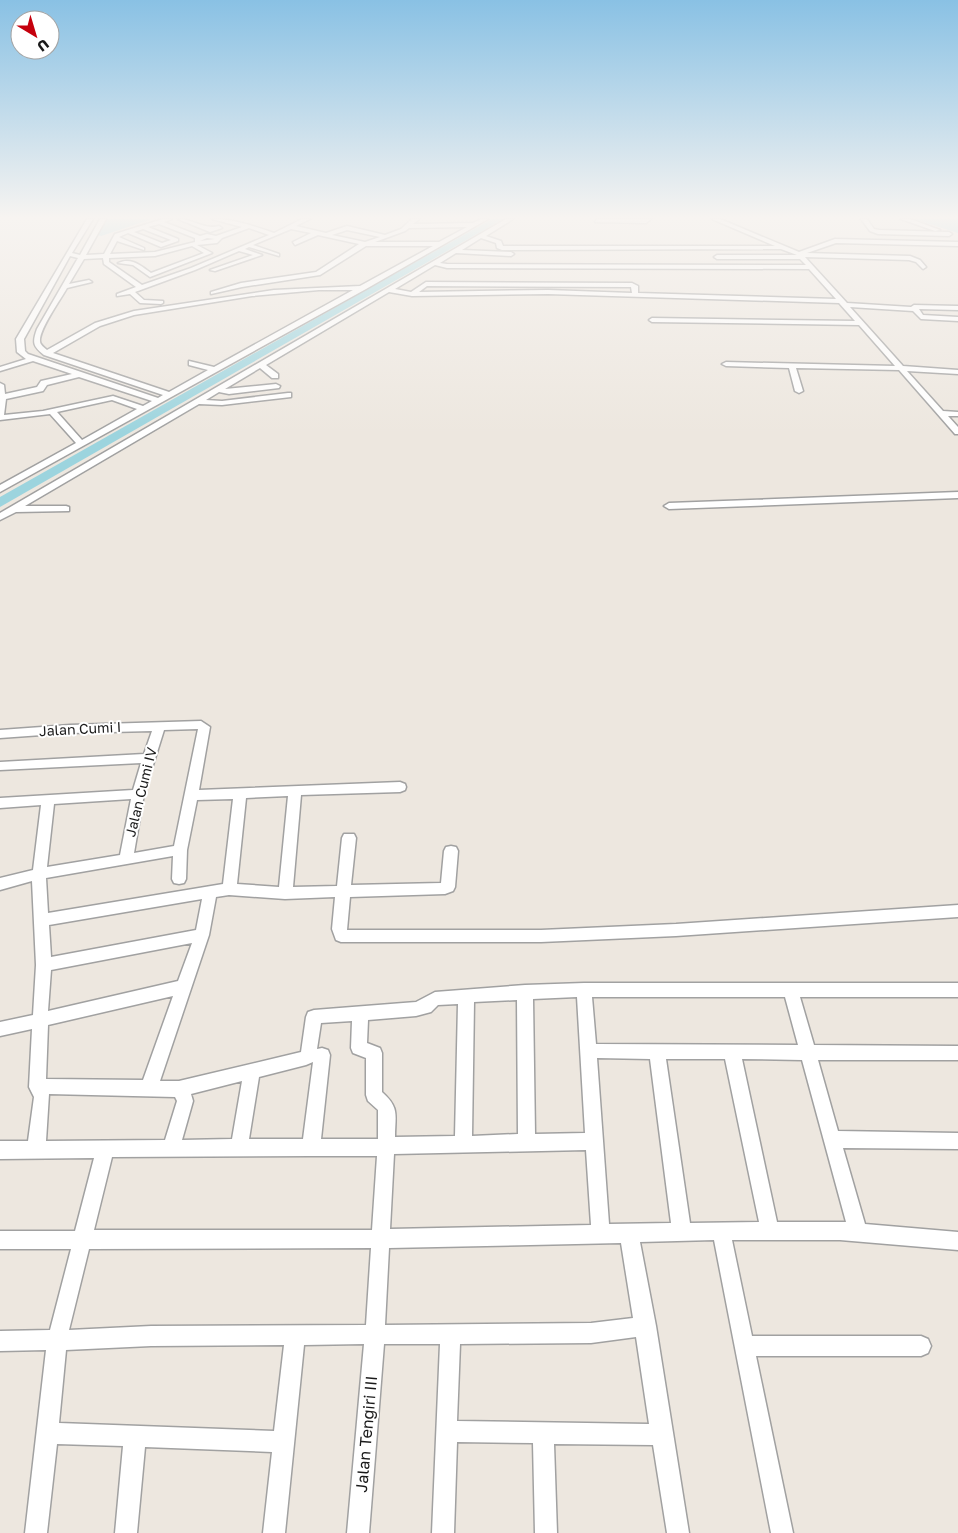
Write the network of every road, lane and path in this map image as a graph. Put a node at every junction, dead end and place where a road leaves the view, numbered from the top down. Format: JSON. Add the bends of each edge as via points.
{"nodes":[{"id":1,"x":52,"y":291,"type":"edge"},
{"id":2,"x":62,"y":291,"type":"edge"},
{"id":3,"x":131,"y":291,"type":"joint"},
{"id":4,"x":226,"y":291,"type":"edge"},
{"id":5,"x":285,"y":291,"type":"edge"},
{"id":6,"x":359,"y":291,"type":"edge"},
{"id":7,"x":387,"y":291,"type":"edge"},
{"id":8,"x":391,"y":291,"type":"edge"},
{"id":9,"x":417,"y":291,"type":"edge"},
{"id":10,"x":635,"y":291,"type":"edge"},
{"id":11,"x":830,"y":291,"type":"edge"},
{"id":12,"x":548,"y":292,"type":"joint"},
{"id":13,"x":412,"y":294,"type":"junction"},
{"id":14,"x":119,"y":295,"type":"dead end"},
{"id":15,"x":635,"y":295,"type":"junction"},
{"id":16,"x":209,"y":297,"type":"junction"},
{"id":17,"x":841,"y":303,"type":"junction"},
{"id":18,"x":958,"y":308,"type":"edge"},
{"id":19,"x":915,"y":309,"type":"junction"},
{"id":20,"x":958,"y":319,"type":"edge"},
{"id":21,"x":652,"y":320,"type":"dead end"},
{"id":22,"x":859,"y":323,"type":"junction"},
{"id":23,"x":47,"y":353,"type":"junction"},
{"id":24,"x":32,"y":359,"type":"junction"},
{"id":25,"x":192,"y":363,"type":"dead end"},
{"id":26,"x":726,"y":364,"type":"dead end"},
{"id":27,"x":261,"y":365,"type":"junction"},
{"id":28,"x":792,"y":365,"type":"junction"},
{"id":29,"x":899,"y":368,"type":"junction"},
{"id":30,"x":0,"y":369,"type":"edge"},
{"id":31,"x":216,"y":370,"type":"junction"},
{"id":32,"x":958,"y":372,"type":"edge"},
{"id":33,"x":79,"y":375,"type":"junction"},
{"id":34,"x":275,"y":376,"type":"dead end"},
{"id":35,"x":0,"y":385,"type":"edge"},
{"id":36,"x":276,"y":386,"type":"dead end"},
{"id":37,"x":219,"y":390,"type":"junction"},
{"id":38,"x":799,"y":390,"type":"dead end"},
{"id":39,"x":288,"y":395,"type":"dead end"},
{"id":40,"x":2,"y":397,"type":"junction"},
{"id":41,"x":165,"y":398,"type":"junction"},
{"id":42,"x":199,"y":402,"type":"junction"},
{"id":43,"x":144,"y":409,"type":"junction"},
{"id":44,"x":52,"y":411,"type":"junction"},
{"id":45,"x":941,"y":413,"type":"junction"},
{"id":46,"x":958,"y":414,"type":"edge"},
{"id":47,"x":0,"y":417,"type":"edge"},
{"id":48,"x":958,"y":432,"type":"edge"},
{"id":49,"x":81,"y":444,"type":"junction"},
{"id":50,"x":0,"y":489,"type":"edge"},
{"id":51,"x":958,"y":495,"type":"edge"},
{"id":52,"x":670,"y":506,"type":"dead end"},
{"id":53,"x":15,"y":509,"type":"junction"},
{"id":54,"x":66,"y":509,"type":"dead end"},
{"id":55,"x":0,"y":517,"type":"edge"},
{"id":56,"x":159,"y":726,"type":"junction"},
{"id":57,"x":0,"y":734,"type":"edge"},
{"id":58,"x":149,"y":758,"type":"junction"},
{"id":59,"x":0,"y":766,"type":"edge"},
{"id":60,"x":400,"y":787,"type":"dead end"},
{"id":61,"x":295,"y":790,"type":"junction"},
{"id":62,"x":138,"y":794,"type":"junction"},
{"id":63,"x":240,"y":794,"type":"junction"},
{"id":64,"x":192,"y":795,"type":"junction"},
{"id":65,"x":48,"y":799,"type":"junction"},
{"id":66,"x":0,"y":803,"type":"edge"},
{"id":67,"x":348,"y":838,"type":"dead end"},
{"id":68,"x":180,"y":850,"type":"junction"},
{"id":69,"x":451,"y":851,"type":"dead end"},
{"id":70,"x":126,"y":859,"type":"junction"},
{"id":71,"x":40,"y":874,"type":"junction"},
{"id":72,"x":179,"y":879,"type":"dead end"},
{"id":73,"x":0,"y":884,"type":"edge"},
{"id":74,"x":229,"y":889,"type":"junction"},
{"id":75,"x":342,"y":890,"type":"junction"},
{"id":76,"x":210,"y":893,"type":"junction"},
{"id":77,"x":286,"y":893,"type":"junction"},
{"id":78,"x":958,"y":911,"type":"edge"},
{"id":79,"x":42,"y":920,"type":"junction"},
{"id":80,"x":202,"y":935,"type":"junction"},
{"id":81,"x":44,"y":965,"type":"junction"},
{"id":82,"x":183,"y":987,"type":"junction"},
{"id":83,"x":584,"y":990,"type":"junction"},
{"id":84,"x":958,"y":990,"type":"edge"},
{"id":85,"x":790,"y":991,"type":"junction"},
{"id":86,"x":525,"y":992,"type":"junction"},
{"id":87,"x":466,"y":996,"type":"junction"},
{"id":88,"x":360,"y":1015,"type":"junction"},
{"id":89,"x":40,"y":1020,"type":"junction"},
{"id":90,"x":0,"y":1029,"type":"edge"},
{"id":91,"x":588,"y":1051,"type":"junction"},
{"id":92,"x":657,"y":1052,"type":"junction"},
{"id":93,"x":732,"y":1052,"type":"junction"},
{"id":94,"x":807,"y":1052,"type":"junction"},
{"id":95,"x":958,"y":1053,"type":"edge"},
{"id":96,"x":322,"y":1054,"type":"junction"},
{"id":97,"x":252,"y":1072,"type":"junction"},
{"id":98,"x":37,"y":1087,"type":"junction"},
{"id":99,"x":149,"y":1088,"type":"junction"},
{"id":100,"x":179,"y":1089,"type":"junction"},
{"id":101,"x":832,"y":1140,"type":"junction"},
{"id":102,"x":595,"y":1141,"type":"junction"},
{"id":103,"x":958,"y":1141,"type":"edge"},
{"id":104,"x":527,"y":1143,"type":"junction"},
{"id":105,"x":463,"y":1144,"type":"junction"},
{"id":106,"x":310,"y":1147,"type":"junction"},
{"id":107,"x":239,"y":1148,"type":"junction"},
{"id":108,"x":386,"y":1148,"type":"junction"},
{"id":109,"x":170,"y":1149,"type":"junction"},
{"id":110,"x":0,"y":1150,"type":"edge"},
{"id":111,"x":36,"y":1150,"type":"junction"},
{"id":112,"x":105,"y":1150,"type":"junction"},
{"id":113,"x":721,"y":1231,"type":"junction"},
{"id":114,"x":770,"y":1231,"type":"junction"},
{"id":115,"x":858,"y":1232,"type":"junction"},
{"id":116,"x":682,"y":1233,"type":"junction"},
{"id":117,"x":601,"y":1234,"type":"junction"},
{"id":118,"x":629,"y":1234,"type":"junction"},
{"id":119,"x":84,"y":1239,"type":"junction"},
{"id":120,"x":379,"y":1239,"type":"junction"},
{"id":121,"x":0,"y":1240,"type":"edge"},
{"id":122,"x":958,"y":1241,"type":"edge"},
{"id":123,"x":646,"y":1326,"type":"junction"},
{"id":124,"x":450,"y":1335,"type":"junction"},
{"id":125,"x":295,"y":1336,"type":"junction"},
{"id":126,"x":375,"y":1336,"type":"junction"},
{"id":127,"x":57,"y":1340,"type":"junction"},
{"id":128,"x":0,"y":1341,"type":"edge"},
{"id":129,"x":744,"y":1346,"type":"junction"},
{"id":130,"x":921,"y":1346,"type":"dead end"},
{"id":131,"x":447,"y":1431,"type":"junction"},
{"id":132,"x":48,"y":1433,"type":"junction"},
{"id":133,"x":543,"y":1433,"type":"junction"},
{"id":134,"x":135,"y":1436,"type":"junction"},
{"id":135,"x":660,"y":1436,"type":"junction"},
{"id":136,"x":285,"y":1442,"type":"junction"},
{"id":137,"x":36,"y":1533,"type":"edge"},
{"id":138,"x":126,"y":1533,"type":"edge"},
{"id":139,"x":274,"y":1533,"type":"edge"},
{"id":140,"x":358,"y":1533,"type":"edge"},
{"id":141,"x":443,"y":1533,"type":"edge"},
{"id":142,"x":546,"y":1533,"type":"edge"},
{"id":143,"x":678,"y":1533,"type":"edge"},
{"id":144,"x":782,"y":1533,"type":"edge"}],
"edges":[{"from":1,"to":24,"type":"street","via":[[20,339],[21,352]]},
{"from":2,"to":23,"type":"street","via":[[36,340],[38,347]]},
{"from":3,"to":14,"type":"street"},
{"from":3,"to":16,"type":"street","via":[[145,303]]},
{"from":4,"to":16,"type":"street"},
{"from":5,"to":16,"type":"street"},
{"from":6,"to":31,"type":"street"},
{"from":7,"to":27,"type":"street"},
{"from":8,"to":13,"type":"street"},
{"from":9,"to":13,"type":"street"},
{"from":10,"to":15,"type":"street"},
{"from":11,"to":17,"type":"street"},
{"from":12,"to":13,"type":"street"},
{"from":12,"to":15,"type":"street"},
{"from":15,"to":17,"type":"street"},
{"from":16,"to":23,"type":"street","via":[[110,320]]},
{"from":17,"to":19,"type":"street"},
{"from":17,"to":22,"type":"street"},
{"from":18,"to":19,"type":"street","via":[[915,306]]},
{"from":19,"to":20,"type":"street","via":[[920,316]]},
{"from":21,"to":22,"type":"street"},
{"from":22,"to":29,"type":"street"},
{"from":23,"to":41,"type":"street"},
{"from":24,"to":30,"type":"street"},
{"from":24,"to":33,"type":"street"},
{"from":25,"to":31,"type":"street"},
{"from":26,"to":28,"type":"street"},
{"from":27,"to":34,"type":"street"},
{"from":27,"to":37,"type":"street"},
{"from":28,"to":29,"type":"street"},
{"from":28,"to":38,"type":"street"},
{"from":29,"to":32,"type":"street"},
{"from":29,"to":45,"type":"street"},
{"from":31,"to":41,"type":"street"},
{"from":33,"to":40,"type":"street","via":[[44,383],[40,389]]},
{"from":33,"to":41,"type":"street"},
{"from":35,"to":40,"type":"street"},
{"from":36,"to":37,"type":"street","via":[[229,392]]},
{"from":37,"to":42,"type":"street"},
{"from":39,"to":42,"type":"street","via":[[222,403]]},
{"from":40,"to":47,"type":"street"},
{"from":41,"to":43,"type":"street"},
{"from":42,"to":53,"type":"street"},
{"from":43,"to":44,"type":"street","via":[[113,398]]},
{"from":43,"to":49,"type":"street"},
{"from":44,"to":47,"type":"street"},
{"from":44,"to":49,"type":"street"},
{"from":45,"to":46,"type":"street"},
{"from":45,"to":48,"type":"street"},
{"from":49,"to":50,"type":"street"},
{"from":51,"to":52,"type":"street"},
{"from":53,"to":54,"type":"street"},
{"from":53,"to":55,"type":"street"},
{"from":56,"to":57,"type":"street","name":"Jalan Cumi I"},
{"from":56,"to":58,"type":"street","name":"Jalan Cumi IV"},
{"from":56,"to":64,"type":"street","name":"Jalan Cumi I","via":[[204,727]]},
{"from":58,"to":59,"type":"street"},
{"from":58,"to":62,"type":"street","name":"Jalan Cumi IV"},
{"from":60,"to":61,"type":"street"},
{"from":61,"to":63,"type":"street"},
{"from":61,"to":77,"type":"street"},
{"from":62,"to":65,"type":"street"},
{"from":62,"to":70,"type":"street","name":"Jalan Cumi IV"},
{"from":63,"to":64,"type":"street"},
{"from":63,"to":74,"type":"street"},
{"from":64,"to":68,"type":"street"},
{"from":65,"to":66,"type":"street"},
{"from":65,"to":71,"type":"street"},
{"from":67,"to":75,"type":"street"},
{"from":68,"to":70,"type":"street"},
{"from":68,"to":72,"type":"street"},
{"from":69,"to":75,"type":"street","via":[[446,888]]},
{"from":70,"to":71,"type":"street"},
{"from":71,"to":73,"type":"street"},
{"from":71,"to":79,"type":"street"},
{"from":74,"to":76,"type":"street"},
{"from":74,"to":77,"type":"street"},
{"from":75,"to":77,"type":"street"},
{"from":75,"to":78,"type":"street","via":[[339,933],[345,937],[541,936]]},
{"from":76,"to":79,"type":"street"},
{"from":76,"to":80,"type":"street"},
{"from":79,"to":81,"type":"street"},
{"from":80,"to":81,"type":"street"},
{"from":80,"to":82,"type":"street"},
{"from":81,"to":89,"type":"street"},
{"from":82,"to":89,"type":"street"},
{"from":82,"to":99,"type":"street"},
{"from":83,"to":85,"type":"street"},
{"from":83,"to":86,"type":"street"},
{"from":83,"to":91,"type":"street"},
{"from":84,"to":85,"type":"street"},
{"from":85,"to":94,"type":"street"},
{"from":86,"to":87,"type":"street"},
{"from":86,"to":104,"type":"street"},
{"from":87,"to":88,"type":"street","via":[[436,999],[416,1009]]},
{"from":87,"to":105,"type":"street"},
{"from":88,"to":96,"type":"street","via":[[314,1017]]},
{"from":88,"to":108,"type":"street","name":"Jalan Tengiri III","via":[[359,1048],[374,1053],[374,1095],[387,1107]]},
{"from":89,"to":90,"type":"street"},
{"from":89,"to":98,"type":"street"},
{"from":91,"to":92,"type":"street"},
{"from":91,"to":102,"type":"street"},
{"from":92,"to":93,"type":"street"},
{"from":92,"to":116,"type":"street"},
{"from":93,"to":94,"type":"street"},
{"from":93,"to":114,"type":"street"},
{"from":94,"to":95,"type":"street"},
{"from":94,"to":101,"type":"street"},
{"from":96,"to":97,"type":"street"},
{"from":96,"to":106,"type":"street"},
{"from":97,"to":100,"type":"street"},
{"from":97,"to":107,"type":"street"},
{"from":98,"to":99,"type":"street"},
{"from":98,"to":111,"type":"street","via":[[42,1097]]},
{"from":99,"to":100,"type":"street"},
{"from":100,"to":109,"type":"street","via":[[184,1101]]},
{"from":101,"to":103,"type":"street"},
{"from":101,"to":115,"type":"street"},
{"from":102,"to":104,"type":"street"},
{"from":102,"to":117,"type":"street"},
{"from":104,"to":105,"type":"street"},
{"from":105,"to":108,"type":"street"},
{"from":106,"to":107,"type":"street"},
{"from":106,"to":108,"type":"street"},
{"from":107,"to":109,"type":"street"},
{"from":108,"to":120,"type":"street","name":"Jalan Tengiri III"},
{"from":109,"to":112,"type":"street"},
{"from":110,"to":111,"type":"street"},
{"from":111,"to":112,"type":"street"},
{"from":112,"to":119,"type":"street"},
{"from":113,"to":114,"type":"street"},
{"from":113,"to":116,"type":"street"},
{"from":113,"to":129,"type":"street"},
{"from":114,"to":115,"type":"street"},
{"from":115,"to":122,"type":"street"},
{"from":116,"to":118,"type":"street"},
{"from":117,"to":118,"type":"street"},
{"from":117,"to":120,"type":"street"},
{"from":118,"to":123,"type":"street"},
{"from":119,"to":120,"type":"street"},
{"from":119,"to":121,"type":"street"},
{"from":119,"to":127,"type":"street"},
{"from":120,"to":126,"type":"street","name":"Jalan Tengiri III"},
{"from":123,"to":124,"type":"street","via":[[591,1333]]},
{"from":123,"to":135,"type":"street"},
{"from":124,"to":126,"type":"street"},
{"from":124,"to":131,"type":"street"},
{"from":125,"to":126,"type":"street"},
{"from":125,"to":127,"type":"street"},
{"from":125,"to":136,"type":"street"},
{"from":126,"to":140,"type":"street","name":"Jalan Tengiri III"},
{"from":127,"to":128,"type":"street"},
{"from":127,"to":132,"type":"street"},
{"from":129,"to":130,"type":"street"},
{"from":129,"to":144,"type":"street"},
{"from":131,"to":133,"type":"street"},
{"from":131,"to":141,"type":"street"},
{"from":132,"to":134,"type":"street"},
{"from":132,"to":137,"type":"street"},
{"from":133,"to":135,"type":"street"},
{"from":133,"to":142,"type":"street"},
{"from":134,"to":136,"type":"street"},
{"from":134,"to":138,"type":"street"},
{"from":135,"to":143,"type":"street"},
{"from":136,"to":139,"type":"street"}]}
